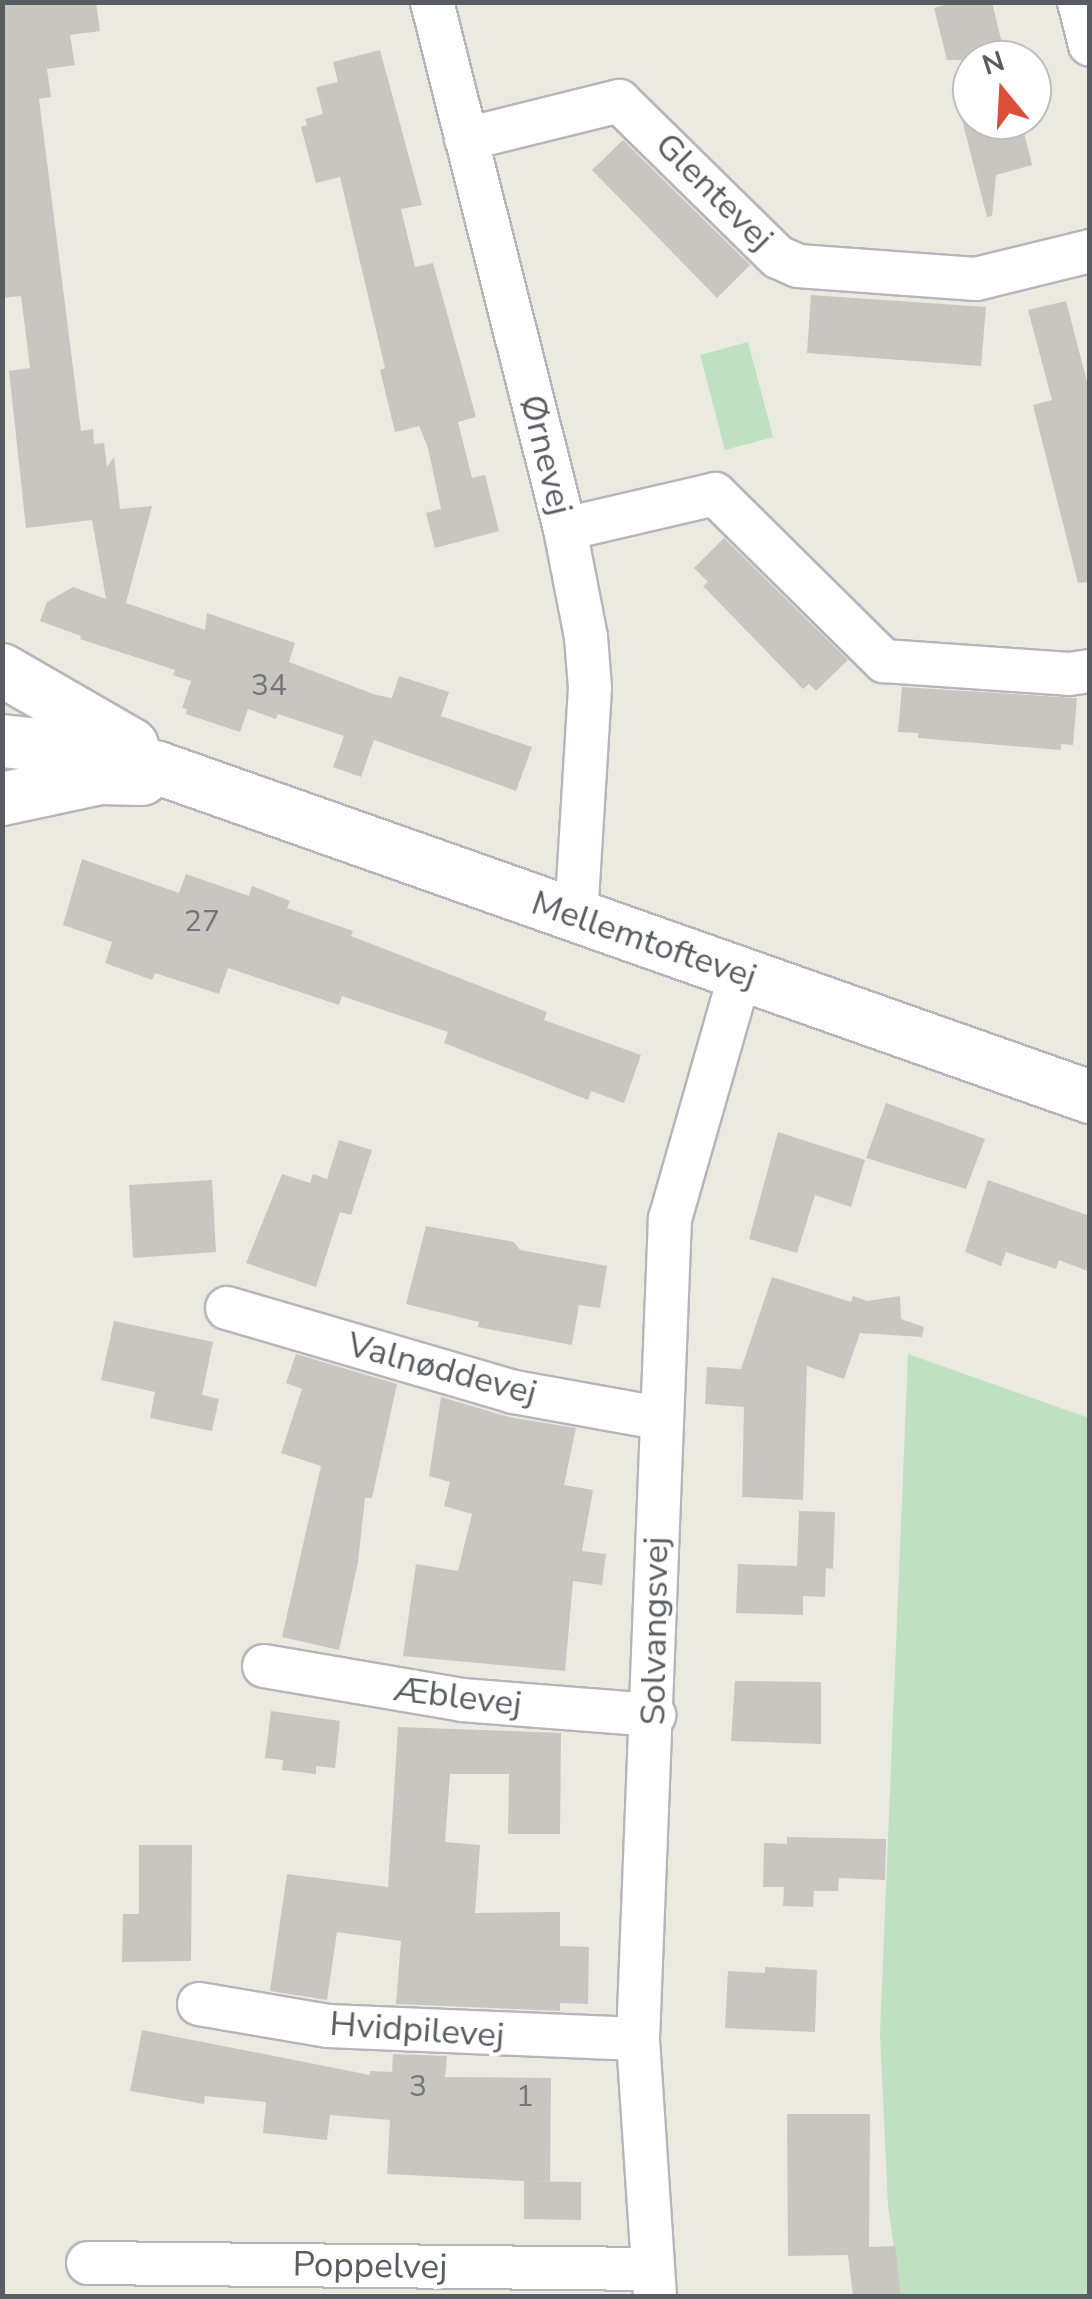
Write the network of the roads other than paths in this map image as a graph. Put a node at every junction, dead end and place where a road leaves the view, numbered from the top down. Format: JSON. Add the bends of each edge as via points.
{"nodes":[{"id":1,"x":432,"y":2,"type":"edge"},
{"id":2,"x":1079,"y":2,"type":"edge"},
{"id":3,"x":1090,"y":45,"type":"edge"},
{"id":4,"x":466,"y":140,"type":"junction"},
{"id":5,"x":1090,"y":250,"type":"edge"},
{"id":6,"x":564,"y":529,"type":"junction"},
{"id":7,"x":2,"y":670,"type":"edge"},
{"id":8,"x":1090,"y":671,"type":"edge"},
{"id":9,"x":2,"y":741,"type":"edge"},
{"id":10,"x":198,"y":782,"type":"junction"},
{"id":11,"x":2,"y":798,"type":"edge"},
{"id":12,"x":576,"y":917,"type":"junction"},
{"id":13,"x":740,"y":974,"type":"junction"},
{"id":14,"x":1090,"y":1097,"type":"edge"},
{"id":15,"x":227,"y":1308,"type":"dead end"},
{"id":16,"x":659,"y":1418,"type":"junction"},
{"id":17,"x":264,"y":1666,"type":"dead end"},
{"id":18,"x":654,"y":1715,"type":"junction"},
{"id":19,"x":199,"y":2004,"type":"dead end"},
{"id":20,"x":638,"y":2039,"type":"junction"},
{"id":21,"x":88,"y":2263,"type":"dead end"},
{"id":22,"x":654,"y":2283,"type":"edge"}],
"edges":[{"from":1,"to":4,"type":"street","name":"Ørnevej"},
{"from":2,"to":3,"type":"street"},
{"from":4,"to":5,"type":"street","name":"Glentevej","via":[[620,101],[778,257],[798,266],[976,279]]},
{"from":4,"to":6,"type":"street","name":"Ørnevej"},
{"from":6,"to":8,"type":"street","via":[[716,494],[884,661]]},
{"from":6,"to":12,"type":"street","name":"Ørnevej","via":[[590,688]]},
{"from":7,"to":10,"type":"street","name":"Mellemtoftevej"},
{"from":9,"to":10,"type":"street","name":"Mellemtoftevej","via":[[86,750]]},
{"from":10,"to":11,"type":"street","name":"Mellemtoftevej","via":[[100,778]]},
{"from":10,"to":12,"type":"street","name":"Mellemtoftevej"},
{"from":12,"to":13,"type":"street","name":"Mellemtoftevej"},
{"from":13,"to":14,"type":"street","name":"Mellemtoftevej"},
{"from":13,"to":16,"type":"street","name":"Solvangsvej","via":[[670,1219]]},
{"from":15,"to":16,"type":"street","name":"Valnøddevej","via":[[514,1392]]},
{"from":16,"to":18,"type":"street","name":"Solvangsvej"},
{"from":17,"to":18,"type":"street","name":"Æblevej","via":[[462,1700]]},
{"from":18,"to":20,"type":"street","name":"Solvangsvej"},
{"from":19,"to":20,"type":"street","name":"Hvidpilevej","via":[[328,2026]]},
{"from":20,"to":22,"type":"street","name":"Solvangsvej"},
{"from":21,"to":22,"type":"street","name":"Poppelvej"}]}
